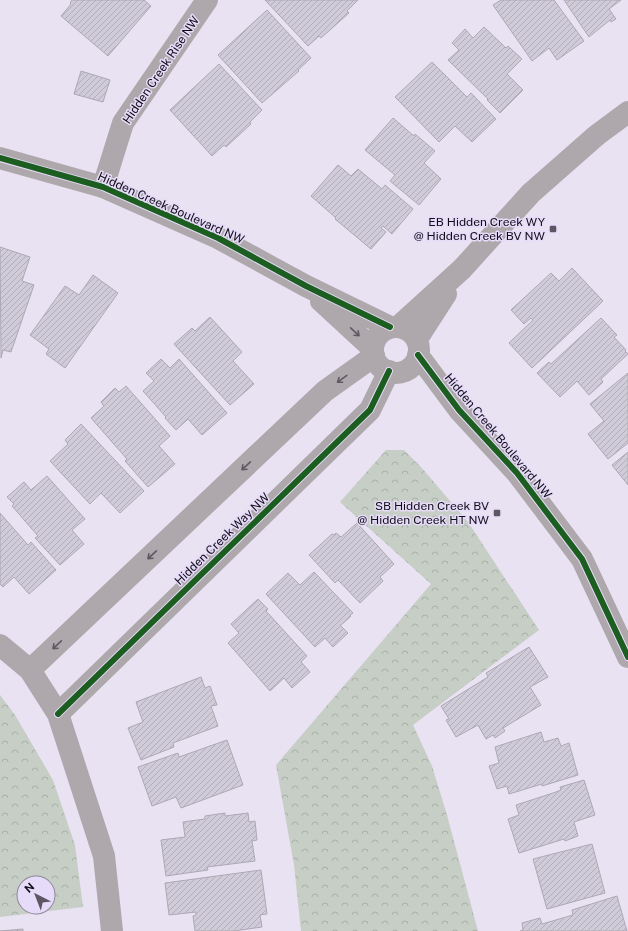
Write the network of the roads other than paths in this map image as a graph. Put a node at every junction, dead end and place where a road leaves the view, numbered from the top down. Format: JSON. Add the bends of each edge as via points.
{"nodes":[{"id":1,"x":208,"y":0,"type":"edge"},
{"id":2,"x":628,"y":112,"type":"edge"},
{"id":3,"x":0,"y":158,"type":"edge"},
{"id":4,"x":103,"y":187,"type":"junction"},
{"id":5,"x":462,"y":269,"type":"junction"},
{"id":6,"x":306,"y":286,"type":"junction"},
{"id":7,"x":394,"y":327,"type":"junction"},
{"id":8,"x":417,"y":347,"type":"junction"},
{"id":9,"x":385,"y":362,"type":"junction"},
{"id":10,"x":458,"y":410,"type":"junction"},
{"id":11,"x":0,"y":645,"type":"edge"},
{"id":12,"x":628,"y":656,"type":"edge"},
{"id":13,"x":30,"y":670,"type":"junction"},
{"id":14,"x":58,"y":714,"type":"junction"},
{"id":15,"x":112,"y":931,"type":"edge"}],
"edges":[{"from":1,"to":4,"type":"street","name":"Hidden Creek Rise NW","via":[[123,123]]},
{"from":2,"to":5,"type":"street","via":[[597,135],[531,193]]},
{"from":3,"to":4,"type":"street","name":"Hidden Creek Boulevard NW"},
{"from":4,"to":6,"type":"street","name":"Hidden Creek Boulevard NW","via":[[218,238]]},
{"from":5,"to":7,"type":"street"},
{"from":5,"to":8,"type":"street"},
{"from":6,"to":7,"type":"street","name":"Hidden Creek Boulevard NW"},
{"from":6,"to":9,"type":"street","name":"Hidden Creek Boulevard NW","one_way":true},
{"from":7,"to":8,"type":"street","via":[[412,333]]},
{"from":7,"to":9,"type":"street","via":[[383,330],[374,342]]},
{"from":8,"to":9,"type":"street","via":[[415,362],[410,368]]},
{"from":8,"to":10,"type":"street","name":"Hidden Creek Boulevard NW"},
{"from":9,"to":10,"type":"street","name":"Hidden Creek Boulevard NW"},
{"from":9,"to":13,"type":"street","one_way":true,"via":[[325,391]]},
{"from":9,"to":14,"type":"street","name":"Hidden Creek Way NW","via":[[370,410]]},
{"from":10,"to":12,"type":"street","name":"Hidden Creek Boulevard NW","via":[[517,473],[582,559]]},
{"from":11,"to":13,"type":"street"},
{"from":13,"to":14,"type":"street"},
{"from":14,"to":15,"type":"street","via":[[104,856]]}]}
